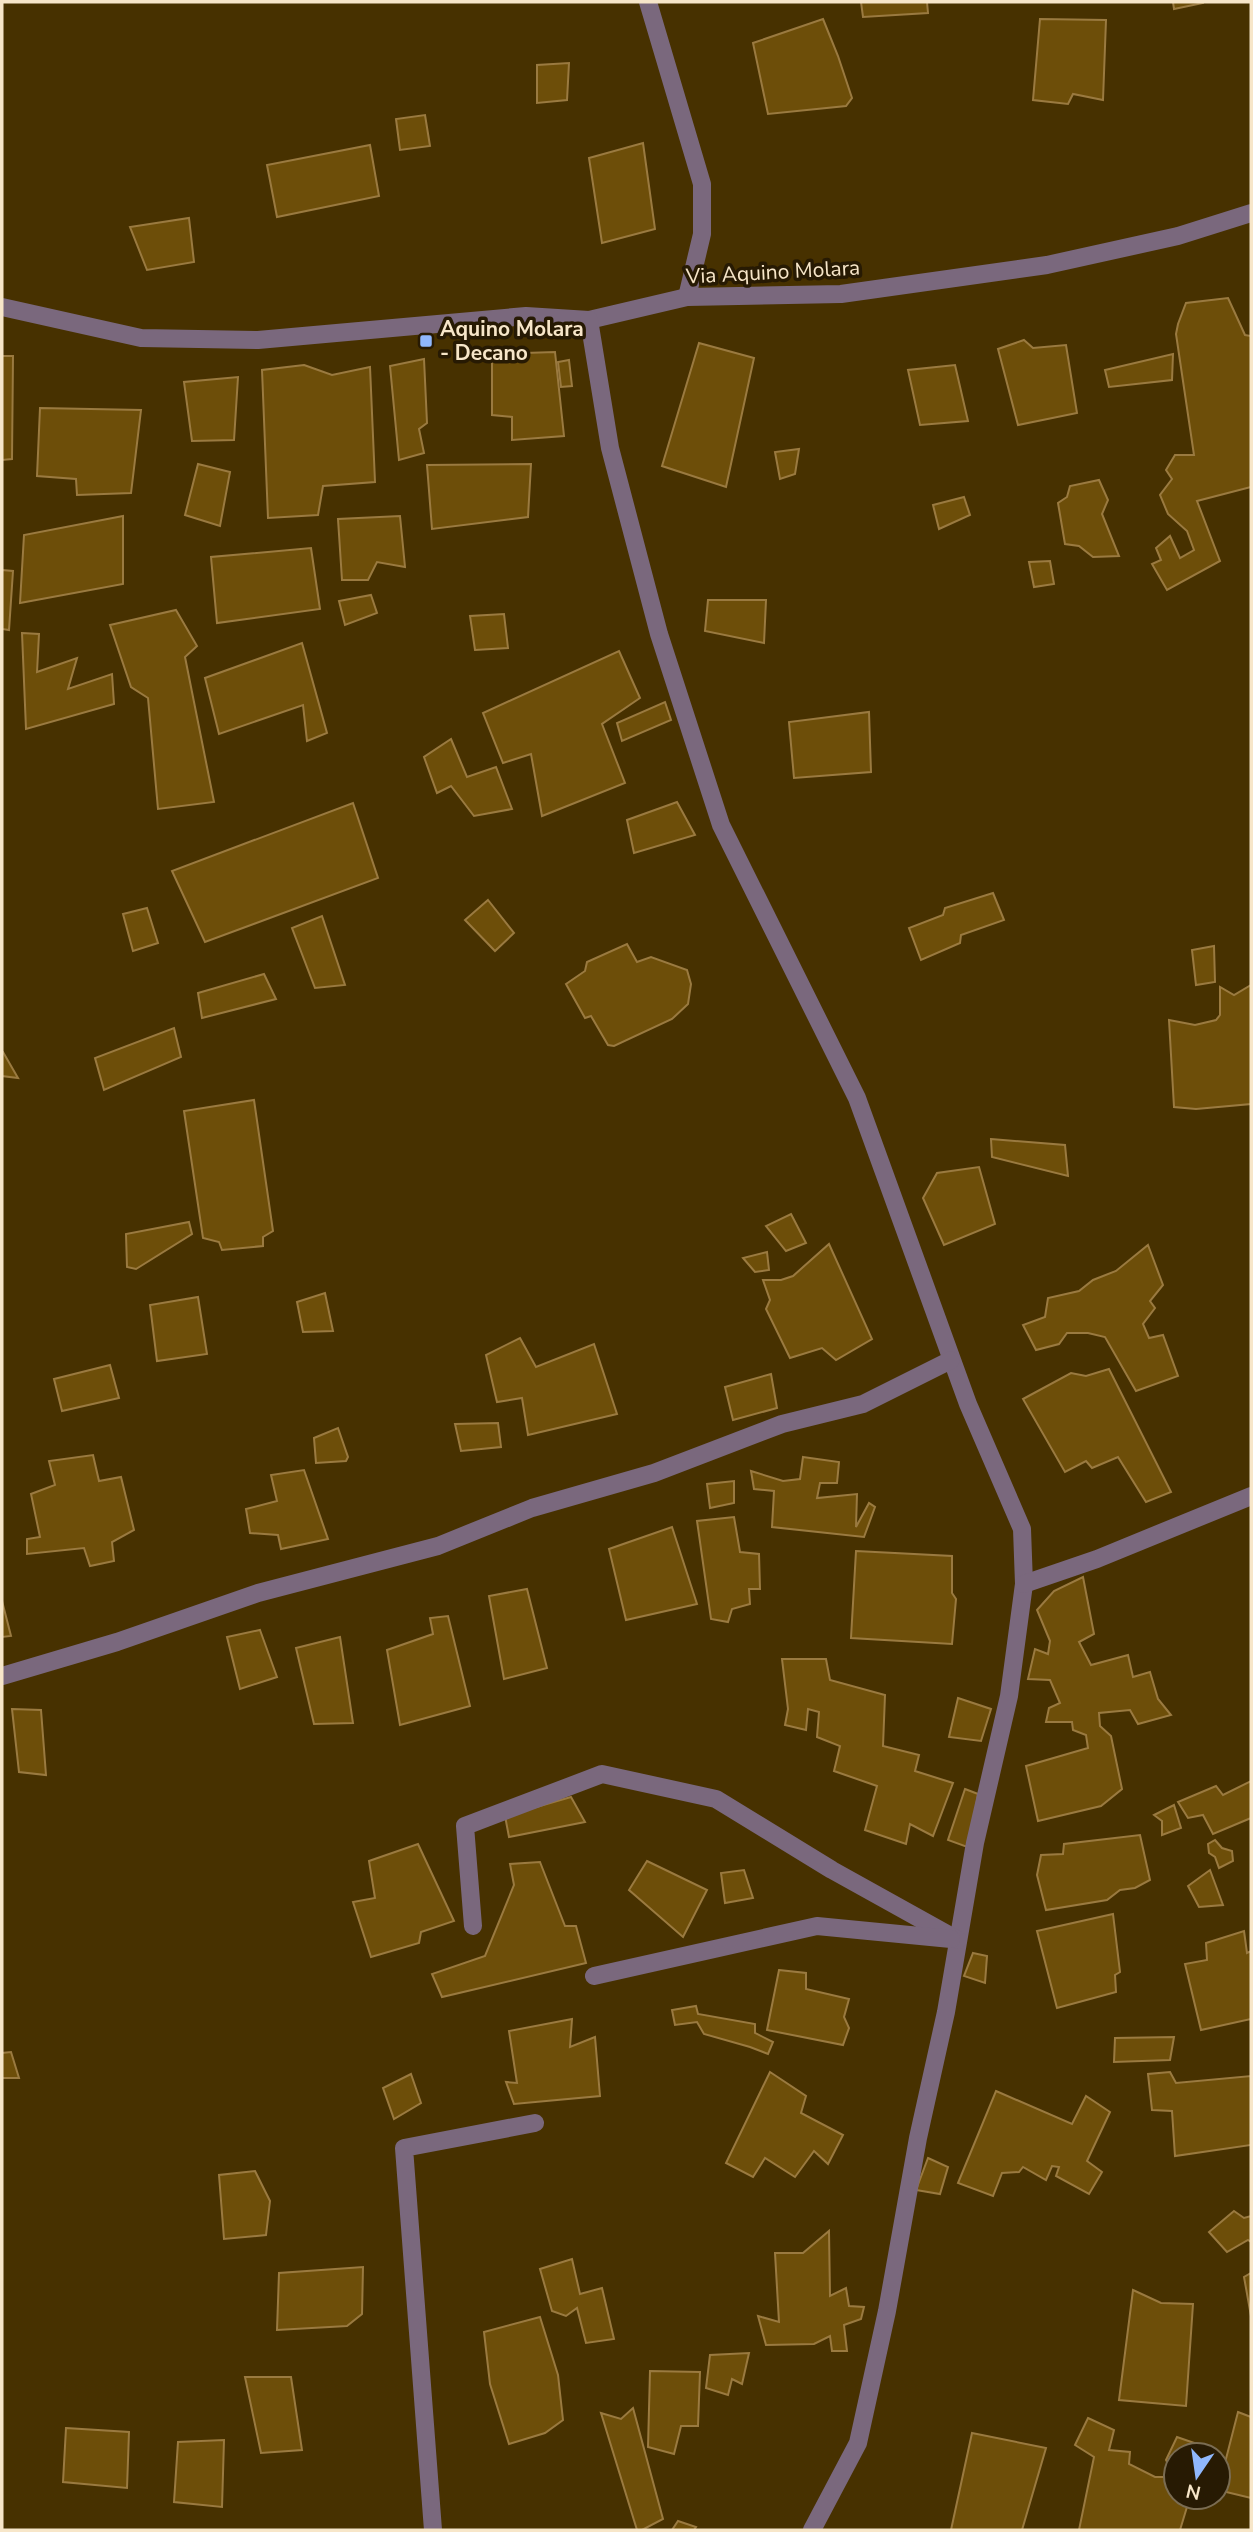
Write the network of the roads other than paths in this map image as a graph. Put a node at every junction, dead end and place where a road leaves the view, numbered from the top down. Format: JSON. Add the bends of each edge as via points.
{"nodes":[{"id":1,"x":648,"y":2,"type":"edge"},
{"id":2,"x":1251,"y":213,"type":"edge"},
{"id":3,"x":687,"y":297,"type":"junction"},
{"id":4,"x":2,"y":307,"type":"edge"},
{"id":5,"x":589,"y":320,"type":"junction"},
{"id":6,"x":951,"y":1360,"type":"junction"},
{"id":7,"x":1251,"y":1496,"type":"edge"},
{"id":8,"x":1024,"y":1584,"type":"junction"},
{"id":9,"x":2,"y":1676,"type":"edge"},
{"id":10,"x":473,"y":1926,"type":"dead end"},
{"id":11,"x":958,"y":1940,"type":"junction"},
{"id":12,"x":594,"y":1976,"type":"dead end"},
{"id":13,"x":535,"y":2123,"type":"dead end"},
{"id":14,"x":433,"y":2530,"type":"edge"},
{"id":15,"x":812,"y":2530,"type":"edge"}],
"edges":[{"from":1,"to":3,"type":"street","via":[[702,184],[702,234]]},
{"from":2,"to":3,"type":"street","name":"Via Aquino Molara","via":[[1178,236],[1047,265],[841,294]]},
{"from":3,"to":5,"type":"street","name":"Via Aquino Molara"},
{"from":4,"to":5,"type":"street","name":"Via Aquino Molara","via":[[141,338],[258,340],[526,316]]},
{"from":5,"to":6,"type":"street","via":[[610,448],[655,621],[721,825],[858,1098]]},
{"from":6,"to":8,"type":"street","via":[[1022,1529]]},
{"from":6,"to":9,"type":"street","via":[[863,1404],[782,1424],[654,1473],[532,1508],[438,1546],[258,1593]]},
{"from":7,"to":8,"type":"street"},
{"from":8,"to":11,"type":"street","via":[[1009,1696]]},
{"from":10,"to":11,"type":"street","via":[[465,1826],[602,1774],[716,1799]]},
{"from":11,"to":12,"type":"street","via":[[817,1926]]},
{"from":11,"to":15,"type":"street","via":[[858,2443]]},
{"from":13,"to":14,"type":"street","via":[[404,2148]]}]}
